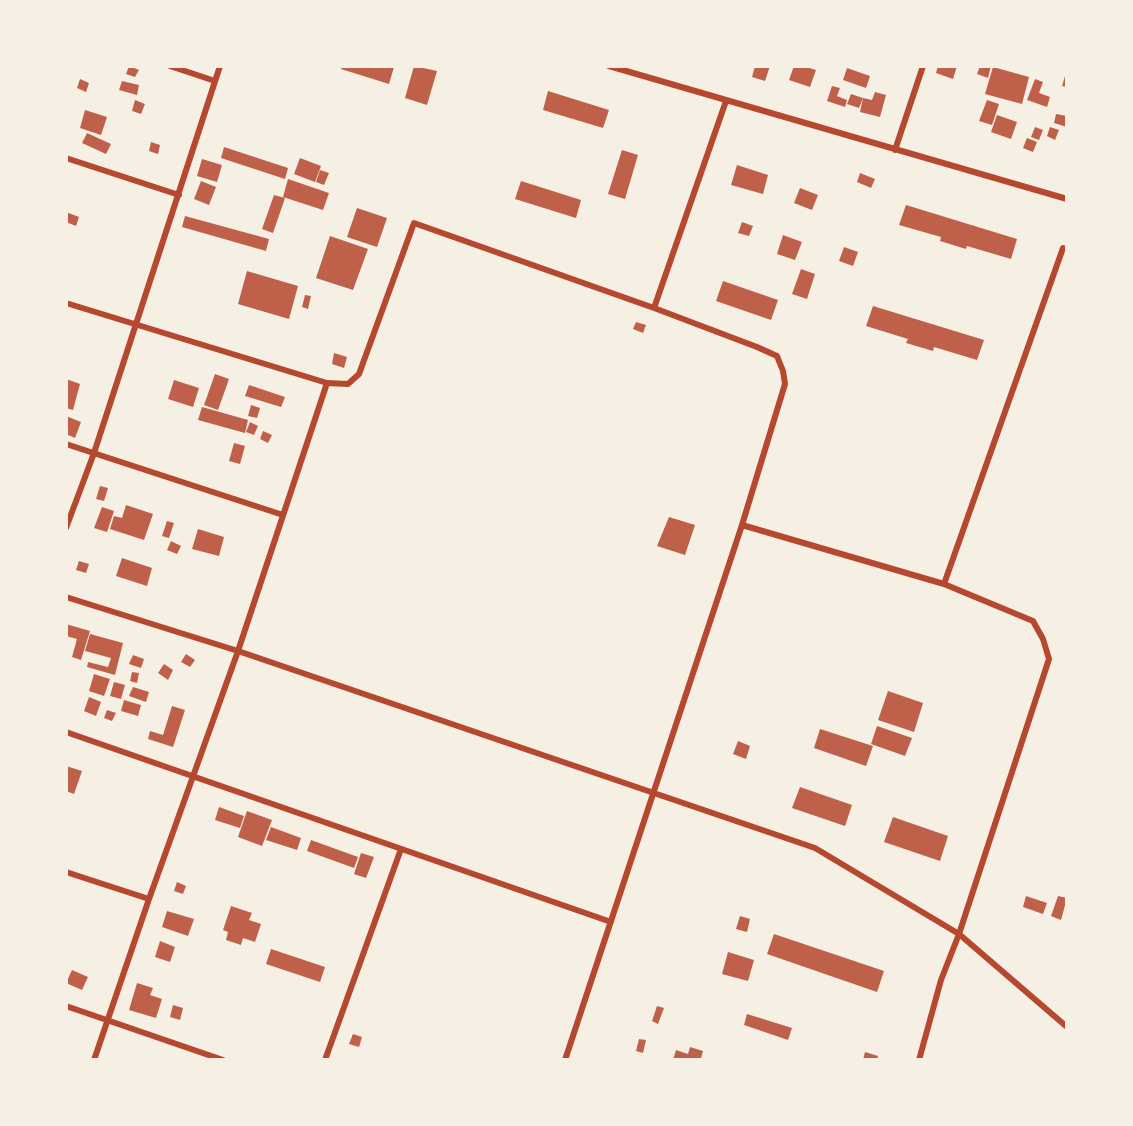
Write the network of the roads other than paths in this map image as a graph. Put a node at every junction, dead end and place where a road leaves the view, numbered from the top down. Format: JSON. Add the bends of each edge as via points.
{"nodes":[{"id":1,"x":171,"y":66,"type":"edge"},
{"id":2,"x":220,"y":66,"type":"edge"},
{"id":3,"x":609,"y":66,"type":"edge"},
{"id":4,"x":922,"y":66,"type":"edge"},
{"id":5,"x":216,"y":81,"type":"junction"},
{"id":6,"x":726,"y":101,"type":"junction"},
{"id":7,"x":895,"y":150,"type":"junction"},
{"id":8,"x":66,"y":158,"type":"edge"},
{"id":9,"x":179,"y":195,"type":"junction"},
{"id":10,"x":1067,"y":200,"type":"edge"},
{"id":11,"x":1063,"y":248,"type":"dead end"},
{"id":12,"x":66,"y":303,"type":"edge"},
{"id":13,"x":654,"y":308,"type":"junction"},
{"id":14,"x":135,"y":325,"type":"junction"},
{"id":15,"x":327,"y":383,"type":"junction"},
{"id":16,"x":66,"y":444,"type":"edge"},
{"id":17,"x":94,"y":453,"type":"junction"},
{"id":18,"x":283,"y":515,"type":"junction"},
{"id":19,"x":742,"y":525,"type":"junction"},
{"id":20,"x":66,"y":528,"type":"edge"},
{"id":21,"x":944,"y":584,"type":"junction"},
{"id":22,"x":66,"y":597,"type":"edge"},
{"id":23,"x":238,"y":651,"type":"junction"},
{"id":24,"x":66,"y":732,"type":"edge"},
{"id":25,"x":193,"y":776,"type":"junction"},
{"id":26,"x":654,"y":792,"type":"junction"},
{"id":27,"x":401,"y":849,"type":"junction"},
{"id":28,"x":66,"y":872,"type":"edge"},
{"id":29,"x":149,"y":898,"type":"junction"},
{"id":30,"x":611,"y":922,"type":"junction"},
{"id":31,"x":959,"y":934,"type":"junction"},
{"id":32,"x":66,"y":1006,"type":"edge"},
{"id":33,"x":107,"y":1020,"type":"junction"},
{"id":34,"x":1067,"y":1027,"type":"edge"},
{"id":35,"x":94,"y":1060,"type":"edge"},
{"id":36,"x":223,"y":1060,"type":"edge"},
{"id":37,"x":325,"y":1060,"type":"edge"},
{"id":38,"x":565,"y":1060,"type":"edge"},
{"id":39,"x":919,"y":1060,"type":"edge"}],
"edges":[{"from":1,"to":5,"type":"street"},
{"from":2,"to":5,"type":"street"},
{"from":3,"to":6,"type":"street"},
{"from":4,"to":7,"type":"street"},
{"from":5,"to":9,"type":"street"},
{"from":6,"to":7,"type":"street"},
{"from":6,"to":13,"type":"street"},
{"from":7,"to":10,"type":"street"},
{"from":8,"to":9,"type":"street"},
{"from":9,"to":14,"type":"street"},
{"from":11,"to":21,"type":"street"},
{"from":12,"to":14,"type":"street"},
{"from":13,"to":15,"type":"street","via":[[414,223],[359,374],[348,384]]},
{"from":13,"to":19,"type":"street","via":[[777,356],[783,370],[784,384]]},
{"from":14,"to":15,"type":"street"},
{"from":14,"to":17,"type":"street"},
{"from":15,"to":18,"type":"street"},
{"from":16,"to":17,"type":"street"},
{"from":17,"to":18,"type":"street"},
{"from":17,"to":20,"type":"street"},
{"from":18,"to":23,"type":"street"},
{"from":19,"to":21,"type":"street"},
{"from":19,"to":26,"type":"street"},
{"from":21,"to":31,"type":"street","via":[[1033,621],[1049,659]]},
{"from":22,"to":23,"type":"street"},
{"from":23,"to":25,"type":"street"},
{"from":23,"to":26,"type":"street"},
{"from":24,"to":25,"type":"street"},
{"from":25,"to":27,"type":"street"},
{"from":25,"to":29,"type":"street"},
{"from":26,"to":30,"type":"street"},
{"from":26,"to":31,"type":"street","via":[[815,848]]},
{"from":27,"to":30,"type":"street"},
{"from":27,"to":37,"type":"street"},
{"from":28,"to":29,"type":"street"},
{"from":29,"to":33,"type":"street"},
{"from":30,"to":38,"type":"street"},
{"from":31,"to":34,"type":"street"},
{"from":31,"to":39,"type":"street","via":[[940,980]]},
{"from":32,"to":33,"type":"street"},
{"from":33,"to":35,"type":"street"},
{"from":33,"to":36,"type":"street"}]}
